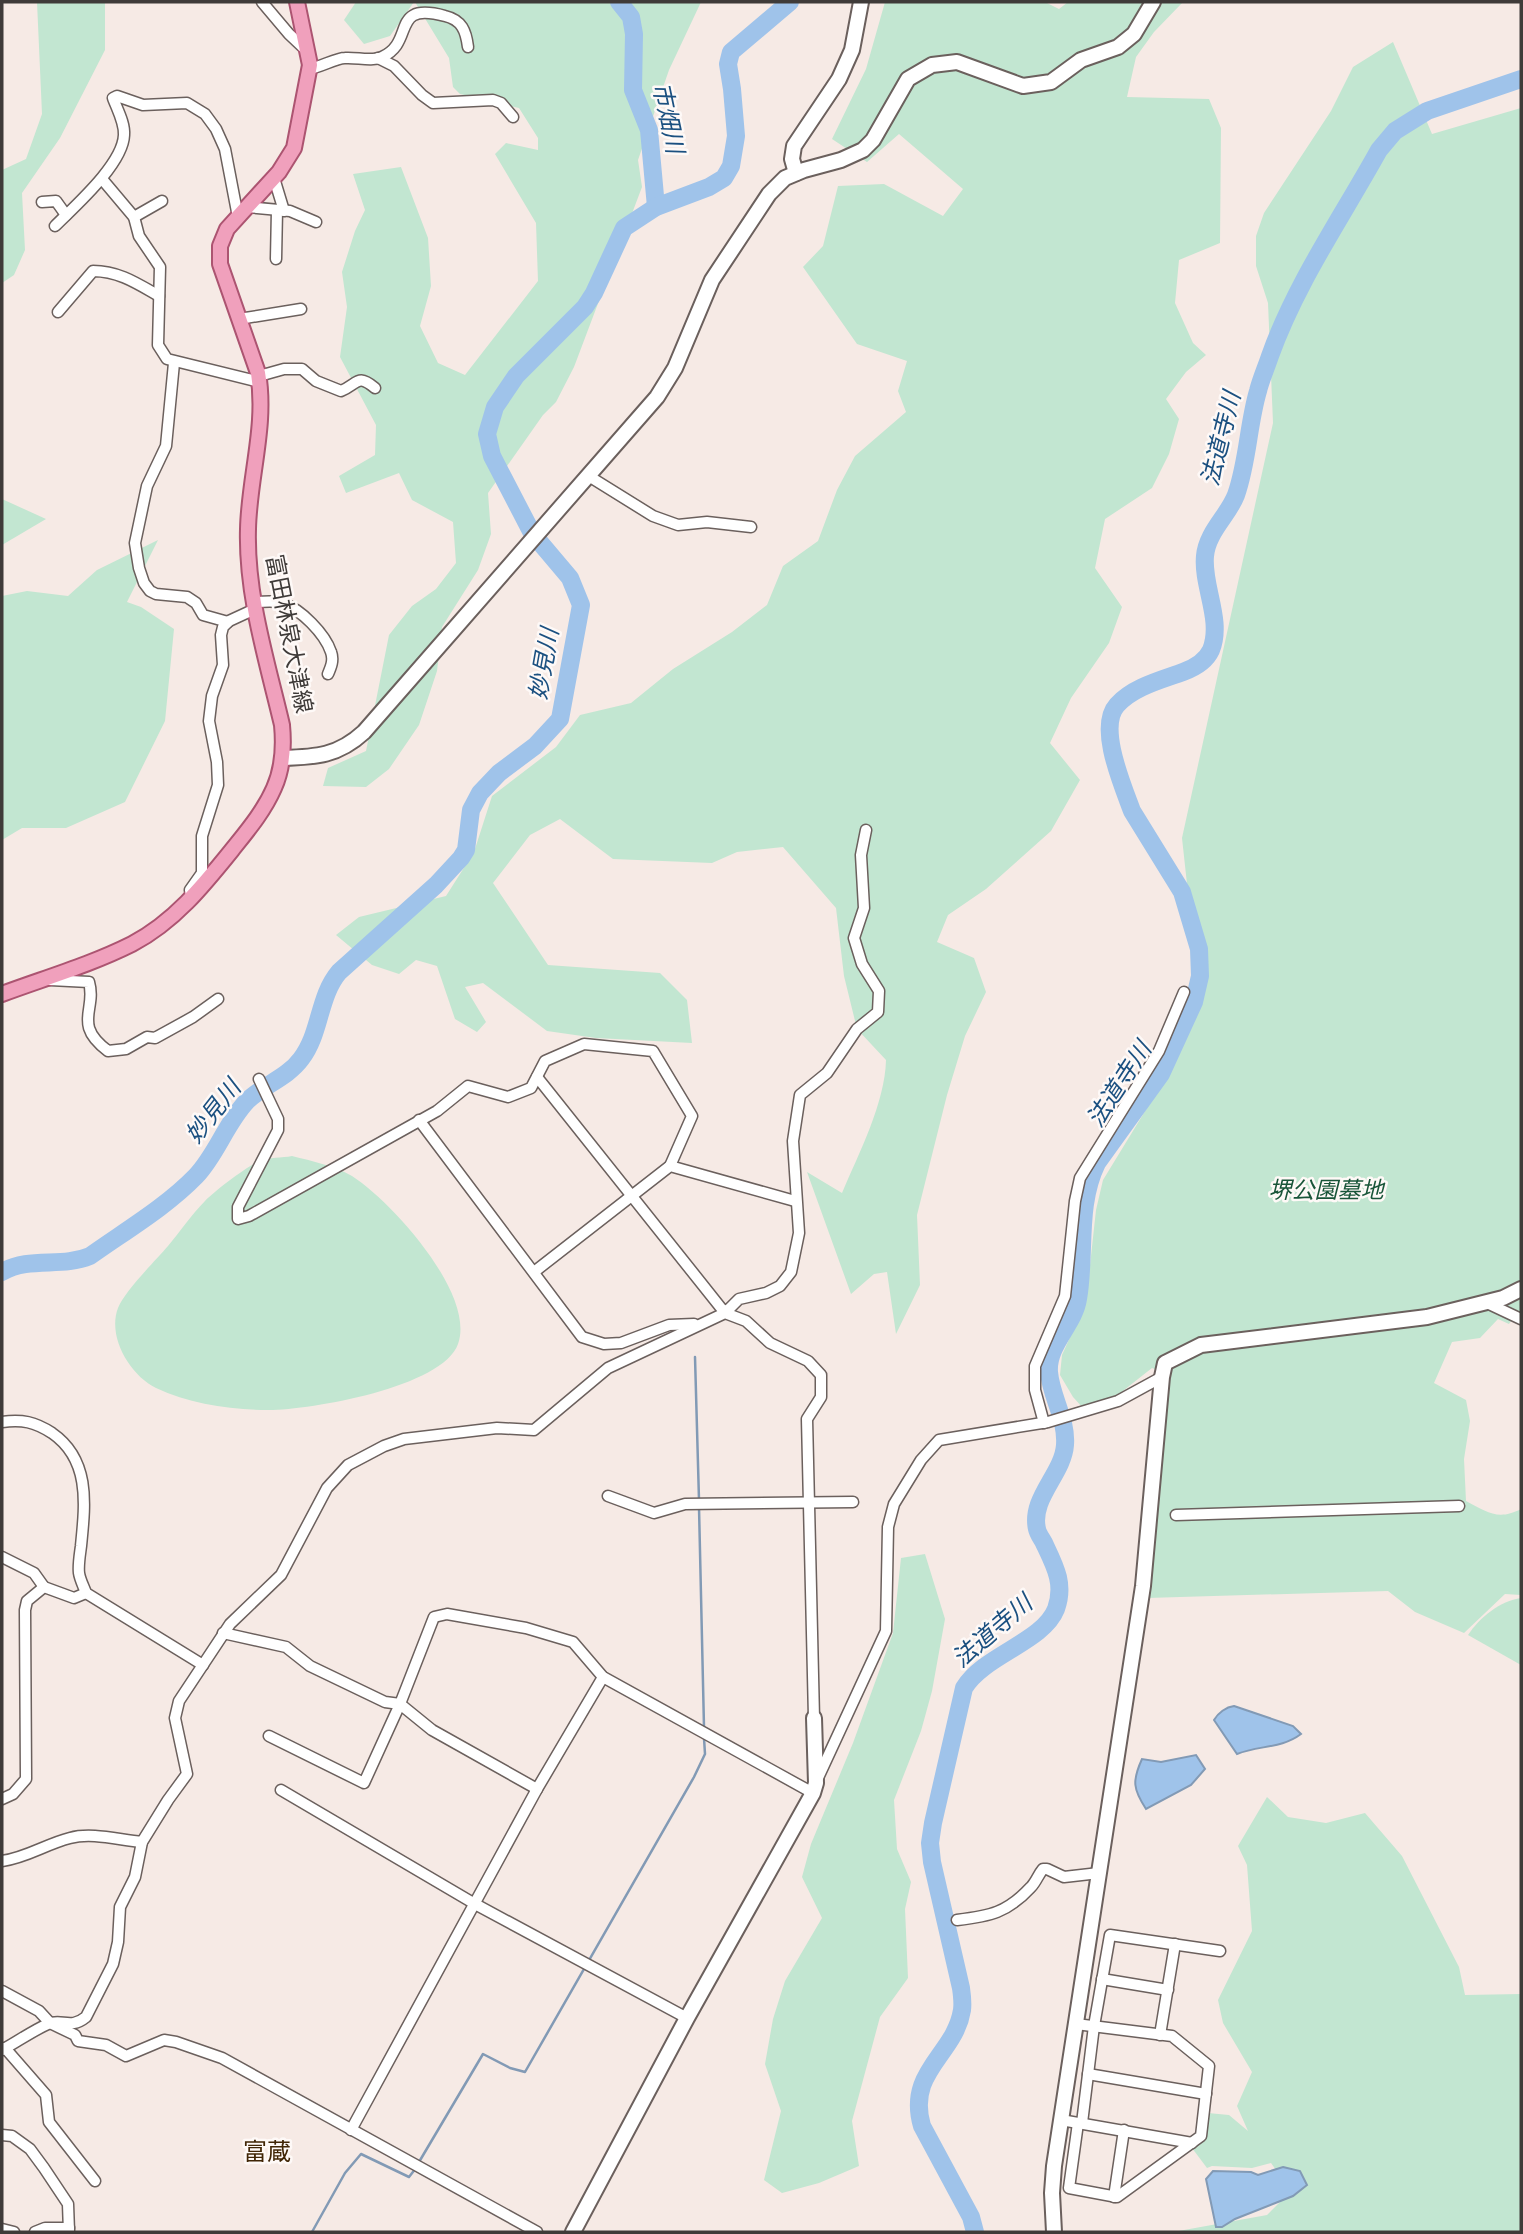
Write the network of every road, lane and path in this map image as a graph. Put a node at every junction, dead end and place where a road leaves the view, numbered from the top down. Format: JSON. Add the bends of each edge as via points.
{"nodes":[{"id":1,"x":262,"y":2,"type":"edge"},
{"id":2,"x":297,"y":2,"type":"edge"},
{"id":3,"x":861,"y":2,"type":"edge"},
{"id":4,"x":1153,"y":2,"type":"edge"},
{"id":5,"x":468,"y":47,"type":"dead end"},
{"id":6,"x":307,"y":51,"type":"junction"},
{"id":7,"x":378,"y":58,"type":"junction"},
{"id":8,"x":309,"y":69,"type":"junction"},
{"id":9,"x":513,"y":117,"type":"dead end"},
{"id":10,"x":796,"y":173,"type":"junction"},
{"id":11,"x":274,"y":178,"type":"junction"},
{"id":12,"x":102,"y":179,"type":"junction"},
{"id":13,"x":162,"y":201,"type":"dead end"},
{"id":14,"x":42,"y":202,"type":"dead end"},
{"id":15,"x":280,"y":210,"type":"junction"},
{"id":16,"x":243,"y":212,"type":"junction"},
{"id":17,"x":66,"y":215,"type":"junction"},
{"id":18,"x":134,"y":217,"type":"junction"},
{"id":19,"x":316,"y":222,"type":"dead end"},
{"id":20,"x":55,"y":226,"type":"dead end"},
{"id":21,"x":275,"y":259,"type":"dead end"},
{"id":22,"x":159,"y":296,"type":"junction"},
{"id":23,"x":301,"y":309,"type":"dead end"},
{"id":24,"x":58,"y":312,"type":"dead end"},
{"id":25,"x":239,"y":319,"type":"junction"},
{"id":26,"x":174,"y":363,"type":"junction"},
{"id":27,"x":259,"y":379,"type":"junction"},
{"id":28,"x":374,"y":388,"type":"dead end"},
{"id":29,"x":587,"y":475,"type":"junction"},
{"id":30,"x":751,"y":527,"type":"dead end"},
{"id":31,"x":255,"y":605,"type":"junction"},
{"id":32,"x":228,"y":622,"type":"junction"},
{"id":33,"x":328,"y":674,"type":"dead end"},
{"id":34,"x":283,"y":758,"type":"junction"},
{"id":35,"x":866,"y":830,"type":"dead end"},
{"id":36,"x":191,"y":900,"type":"junction"},
{"id":37,"x":42,"y":979,"type":"junction"},
{"id":38,"x":1184,"y":992,"type":"dead end"},
{"id":39,"x":2,"y":994,"type":"edge"},
{"id":40,"x":218,"y":999,"type":"dead end"},
{"id":41,"x":537,"y":1077,"type":"junction"},
{"id":42,"x":259,"y":1079,"type":"dead end"},
{"id":43,"x":419,"y":1120,"type":"junction"},
{"id":44,"x":670,"y":1166,"type":"junction"},
{"id":45,"x":632,"y":1195,"type":"junction"},
{"id":46,"x":795,"y":1201,"type":"junction"},
{"id":47,"x":534,"y":1272,"type":"junction"},
{"id":48,"x":1521,"y":1289,"type":"edge"},
{"id":49,"x":1488,"y":1303,"type":"junction"},
{"id":50,"x":725,"y":1313,"type":"junction"},
{"id":51,"x":1521,"y":1319,"type":"edge"},
{"id":52,"x":702,"y":1324,"type":"junction"},
{"id":53,"x":1161,"y":1377,"type":"junction"},
{"id":54,"x":2,"y":1422,"type":"edge"},
{"id":55,"x":1046,"y":1422,"type":"junction"},
{"id":56,"x":608,"y":1496,"type":"dead end"},
{"id":57,"x":809,"y":1502,"type":"junction"},
{"id":58,"x":853,"y":1502,"type":"dead end"},
{"id":59,"x":1459,"y":1506,"type":"dead end"},
{"id":60,"x":1177,"y":1515,"type":"dead end"},
{"id":61,"x":2,"y":1557,"type":"edge"},
{"id":62,"x":44,"y":1587,"type":"junction"},
{"id":63,"x":86,"y":1593,"type":"junction"},
{"id":64,"x":223,"y":1633,"type":"junction"},
{"id":65,"x":203,"y":1665,"type":"junction"},
{"id":66,"x":603,"y":1677,"type":"junction"},
{"id":67,"x":400,"y":1704,"type":"junction"},
{"id":68,"x":814,"y":1718,"type":"joint"},
{"id":69,"x":269,"y":1736,"type":"dead end"},
{"id":70,"x":814,"y":1788,"type":"junction"},
{"id":71,"x":537,"y":1789,"type":"junction"},
{"id":72,"x":281,"y":1790,"type":"dead end"},
{"id":73,"x":2,"y":1799,"type":"edge"},
{"id":74,"x":142,"y":1842,"type":"junction"},
{"id":75,"x":2,"y":1861,"type":"edge"},
{"id":76,"x":1099,"y":1873,"type":"junction"},
{"id":77,"x":475,"y":1904,"type":"junction"},
{"id":78,"x":957,"y":1920,"type":"dead end"},
{"id":79,"x":1175,"y":1944,"type":"junction"},
{"id":80,"x":1220,"y":1951,"type":"dead end"},
{"id":81,"x":1102,"y":1979,"type":"junction"},
{"id":82,"x":1168,"y":1990,"type":"junction"},
{"id":83,"x":4,"y":1996,"type":"edge"},
{"id":84,"x":687,"y":2018,"type":"junction"},
{"id":85,"x":50,"y":2023,"type":"junction"},
{"id":86,"x":1076,"y":2024,"type":"junction"},
{"id":87,"x":1094,"y":2026,"type":"junction"},
{"id":88,"x":1160,"y":2035,"type":"junction"},
{"id":89,"x":4,"y":2049,"type":"edge"},
{"id":90,"x":1088,"y":2074,"type":"junction"},
{"id":91,"x":1206,"y":2094,"type":"junction"},
{"id":92,"x":1061,"y":2120,"type":"junction"},
{"id":93,"x":1080,"y":2123,"type":"junction"},
{"id":94,"x":351,"y":2130,"type":"junction"},
{"id":95,"x":1124,"y":2130,"type":"junction"},
{"id":96,"x":2,"y":2135,"type":"edge"},
{"id":97,"x":1192,"y":2143,"type":"junction"},
{"id":98,"x":95,"y":2182,"type":"dead end"},
{"id":99,"x":1114,"y":2196,"type":"junction"},
{"id":100,"x":2,"y":2229,"type":"edge"},
{"id":101,"x":69,"y":2230,"type":"edge"},
{"id":102,"x":15,"y":2232,"type":"edge"},
{"id":103,"x":34,"y":2232,"type":"edge"},
{"id":104,"x":537,"y":2232,"type":"edge"},
{"id":105,"x":573,"y":2232,"type":"edge"},
{"id":106,"x":1054,"y":2232,"type":"edge"}],
"edges":[{"from":1,"to":6,"type":"street"},
{"from":2,"to":6,"type":"main road","name":"富田林泉大津線"},
{"from":3,"to":10,"type":"street","via":[[852,50],[839,79],[794,146]]},
{"from":4,"to":10,"type":"street","via":[[1135,34],[1118,47],[1081,60],[1051,82],[1023,86],[957,62],[915,72],[863,150]]},
{"from":5,"to":7,"type":"street","via":[[461,24],[426,11],[408,20],[397,45]]},
{"from":6,"to":8,"type":"main road","name":"富田林泉大津線"},
{"from":7,"to":8,"type":"street","via":[[341,58]]},
{"from":7,"to":9,"type":"street","via":[[394,66],[433,103],[493,100]]},
{"from":8,"to":11,"type":"main road","name":"富田林泉大津線","via":[[293,148]]},
{"from":10,"to":29,"type":"street","via":[[769,194],[712,280],[676,368],[657,397]]},
{"from":11,"to":15,"type":"street"},
{"from":11,"to":16,"type":"main road","name":"富田林泉大津線"},
{"from":12,"to":16,"type":"street","via":[[124,134],[113,98],[143,105],[187,103],[205,114],[216,129]]},
{"from":12,"to":17,"type":"street"},
{"from":12,"to":18,"type":"street"},
{"from":13,"to":18,"type":"street"},
{"from":14,"to":17,"type":"street","via":[[55,201]]},
{"from":15,"to":16,"type":"street"},
{"from":15,"to":19,"type":"street"},
{"from":15,"to":21,"type":"street"},
{"from":16,"to":25,"type":"main road","name":"富田林泉大津線","via":[[227,229],[220,246],[220,264]]},
{"from":17,"to":20,"type":"street"},
{"from":18,"to":22,"type":"street","via":[[139,236],[160,267]]},
{"from":22,"to":24,"type":"street","via":[[131,279],[93,271]]},
{"from":22,"to":26,"type":"street","via":[[158,345]]},
{"from":23,"to":25,"type":"street"},
{"from":25,"to":27,"type":"main road","name":"富田林泉大津線"},
{"from":26,"to":27,"type":"street"},
{"from":26,"to":32,"type":"street","via":[[166,446],[147,486],[135,543],[138,568],[150,591],[187,597],[203,615]]},
{"from":27,"to":28,"type":"street","via":[[295,368],[341,391],[359,380]]},
{"from":27,"to":31,"type":"main road","name":"富田林泉大津線","via":[[261,409],[247,532]]},
{"from":29,"to":30,"type":"street","via":[[653,516],[678,524]]},
{"from":29,"to":34,"type":"street","via":[[354,741],[316,757]]},
{"from":31,"to":32,"type":"street"},
{"from":31,"to":33,"type":"street","via":[[284,603],[304,617],[331,652]]},
{"from":31,"to":34,"type":"main road","name":"富田林泉大津線","via":[[282,725]]},
{"from":32,"to":36,"type":"street","via":[[221,635],[223,665],[209,710],[218,785],[202,836],[202,873],[190,890]]},
{"from":34,"to":36,"type":"main road","name":"富田林泉大津線","via":[[260,815]]},
{"from":35,"to":46,"type":"street","via":[[861,855],[864,908],[854,938],[862,964],[879,991],[877,1012],[857,1029],[827,1073],[800,1095],[793,1141]]},
{"from":36,"to":37,"type":"main road","name":"富田林泉大津線","via":[[134,943]]},
{"from":37,"to":39,"type":"main road","name":"富田林泉大津線"},
{"from":37,"to":40,"type":"street","via":[[89,982],[88,1025],[108,1051],[155,1038]]},
{"from":38,"to":55,"type":"street","via":[[1159,1051],[1080,1178],[1065,1296],[1035,1366],[1035,1390]]},
{"from":41,"to":43,"type":"street","via":[[531,1088],[508,1097],[468,1086]]},
{"from":41,"to":44,"type":"street","via":[[545,1062],[584,1044],[653,1051],[692,1116]]},
{"from":41,"to":45,"type":"street"},
{"from":42,"to":43,"type":"street","via":[[278,1119],[278,1130],[238,1207],[238,1219]]},
{"from":43,"to":47,"type":"street"},
{"from":44,"to":45,"type":"street"},
{"from":44,"to":46,"type":"street"},
{"from":45,"to":47,"type":"street"},
{"from":45,"to":50,"type":"street"},
{"from":46,"to":50,"type":"street","via":[[799,1233],[791,1272],[780,1286],[739,1299]]},
{"from":47,"to":52,"type":"street","via":[[582,1337],[604,1344],[621,1343],[669,1325]]},
{"from":48,"to":49,"type":"street"},
{"from":49,"to":51,"type":"street"},
{"from":49,"to":53,"type":"street","via":[[1427,1317],[1201,1345],[1165,1363]]},
{"from":50,"to":52,"type":"street"},
{"from":50,"to":57,"type":"street","via":[[746,1321],[770,1343],[808,1361],[821,1375],[821,1397],[807,1419]]},
{"from":52,"to":64,"type":"street","via":[[608,1368],[534,1430],[497,1428],[404,1439],[348,1465],[327,1488],[281,1575]]},
{"from":53,"to":55,"type":"street","via":[[1118,1401]]},
{"from":53,"to":76,"type":"street","via":[[1143,1586]]},
{"from":54,"to":63,"type":"street","via":[[18,1419],[46,1429],[72,1453],[82,1473],[79,1572]]},
{"from":55,"to":70,"type":"street","via":[[939,1440],[921,1460],[894,1504],[888,1527],[886,1631]]},
{"from":56,"to":57,"type":"street","via":[[654,1513],[685,1504]]},
{"from":57,"to":58,"type":"street"},
{"from":57,"to":68,"type":"street"},
{"from":59,"to":60,"type":"street"},
{"from":61,"to":62,"type":"street","via":[[34,1573]]},
{"from":62,"to":63,"type":"street","via":[[74,1598]]},
{"from":62,"to":73,"type":"street","via":[[27,1601],[25,1610],[26,1779]]},
{"from":63,"to":65,"type":"street"},
{"from":64,"to":65,"type":"street"},
{"from":64,"to":67,"type":"street","via":[[286,1647],[310,1666],[385,1702]]},
{"from":65,"to":74,"type":"street","via":[[179,1701],[175,1718],[187,1774]]},
{"from":66,"to":67,"type":"street","via":[[573,1642],[447,1614],[434,1618]]},
{"from":66,"to":70,"type":"street"},
{"from":66,"to":71,"type":"street"},
{"from":67,"to":69,"type":"street","via":[[364,1783]]},
{"from":67,"to":71,"type":"street","via":[[432,1730]]},
{"from":68,"to":70,"type":"street"},
{"from":70,"to":84,"type":"street"},
{"from":71,"to":77,"type":"street"},
{"from":72,"to":77,"type":"street"},
{"from":74,"to":75,"type":"street","via":[[71,1838]]},
{"from":74,"to":85,"type":"street","via":[[135,1877],[120,1907],[113,1964],[86,2017],[70,2025]]},
{"from":76,"to":78,"type":"street","via":[[1064,1877],[1043,1869],[1034,1884],[998,1914]]},
{"from":76,"to":86,"type":"street"},
{"from":77,"to":84,"type":"street"},
{"from":77,"to":94,"type":"street"},
{"from":79,"to":80,"type":"street"},
{"from":79,"to":81,"type":"street","via":[[1110,1935]]},
{"from":79,"to":82,"type":"street"},
{"from":81,"to":82,"type":"street"},
{"from":81,"to":87,"type":"street"},
{"from":82,"to":88,"type":"street"},
{"from":83,"to":85,"type":"street","via":[[39,2011]]},
{"from":84,"to":105,"type":"street"},
{"from":85,"to":89,"type":"street"},
{"from":85,"to":94,"type":"street","via":[[78,2041],[106,2045],[126,2056],[164,2040],[222,2058]]},
{"from":86,"to":87,"type":"street"},
{"from":86,"to":92,"type":"street"},
{"from":87,"to":88,"type":"street"},
{"from":87,"to":90,"type":"street"},
{"from":88,"to":91,"type":"street","via":[[1172,2036],[1209,2066]]},
{"from":89,"to":98,"type":"street","via":[[46,2095],[49,2122]]},
{"from":90,"to":91,"type":"street"},
{"from":90,"to":93,"type":"street"},
{"from":91,"to":97,"type":"street","via":[[1201,2136]]},
{"from":92,"to":93,"type":"street"},
{"from":92,"to":106,"type":"street","via":[[1052,2193]]},
{"from":93,"to":95,"type":"street"},
{"from":93,"to":99,"type":"street","via":[[1069,2188]]},
{"from":94,"to":104,"type":"street"},
{"from":95,"to":97,"type":"street"},
{"from":95,"to":99,"type":"street"},
{"from":96,"to":101,"type":"street","via":[[12,2136],[30,2149],[44,2168],[68,2204]]},
{"from":97,"to":99,"type":"street"},
{"from":100,"to":102,"type":"street"},
{"from":101,"to":103,"type":"street"}]}
